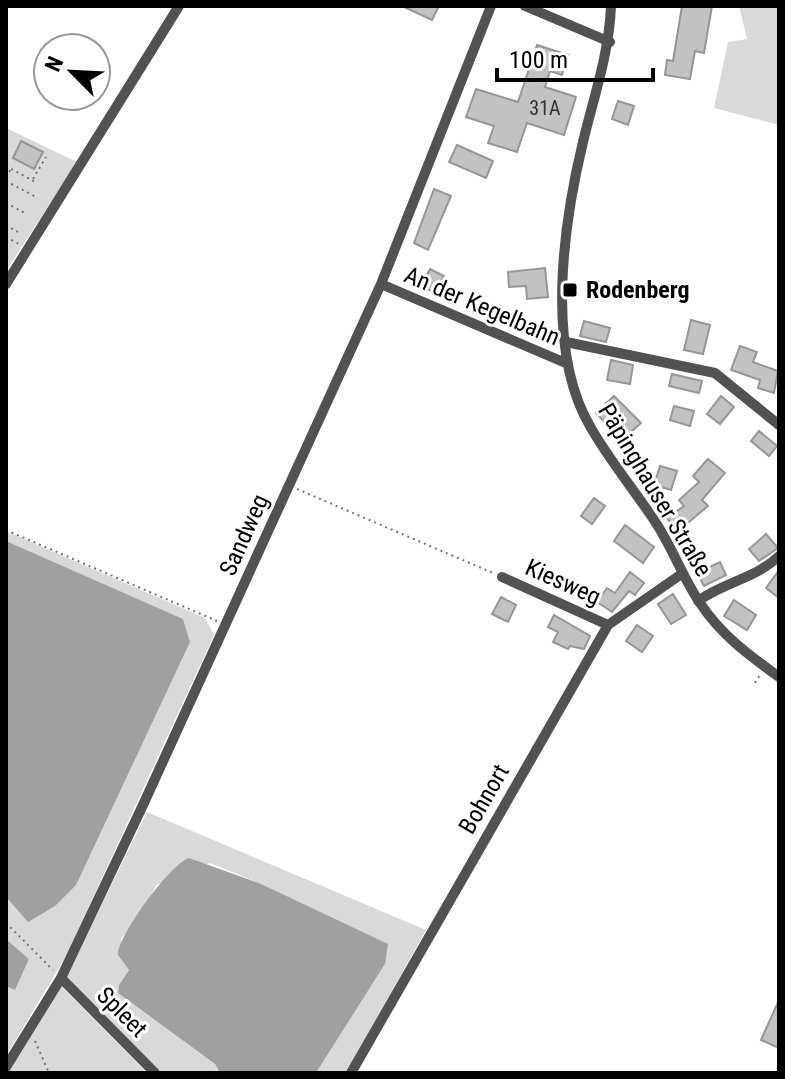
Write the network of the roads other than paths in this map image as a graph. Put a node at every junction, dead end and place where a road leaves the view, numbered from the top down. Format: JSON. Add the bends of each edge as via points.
{"nodes":[{"id":1,"x":179,"y":6,"type":"edge"},
{"id":2,"x":491,"y":6,"type":"edge"},
{"id":3,"x":525,"y":6,"type":"edge"},
{"id":4,"x":611,"y":6,"type":"edge"},
{"id":5,"x":610,"y":42,"type":"junction"},
{"id":6,"x":6,"y":284,"type":"edge"},
{"id":7,"x":381,"y":284,"type":"junction"},
{"id":8,"x":566,"y":342,"type":"junction"},
{"id":9,"x":568,"y":364,"type":"junction"},
{"id":10,"x":779,"y":425,"type":"edge"},
{"id":11,"x":779,"y":556,"type":"edge"},
{"id":12,"x":683,"y":573,"type":"junction"},
{"id":13,"x":502,"y":577,"type":"road end"},
{"id":14,"x":698,"y":601,"type":"junction"},
{"id":15,"x":608,"y":625,"type":"junction"},
{"id":16,"x":779,"y":677,"type":"edge"},
{"id":17,"x":61,"y":978,"type":"junction"},
{"id":18,"x":6,"y":1067,"type":"edge"},
{"id":19,"x":155,"y":1073,"type":"edge"},
{"id":20,"x":351,"y":1073,"type":"edge"}],
"edges":[{"from":1,"to":6,"type":"street"},
{"from":2,"to":7,"type":"street","name":"Sandweg"},
{"from":3,"to":5,"type":"street"},
{"from":4,"to":5,"type":"street","name":"Päpinghauser Straße"},
{"from":5,"to":8,"type":"street","name":"Päpinghauser Straße","via":[[573,189],[563,278]]},
{"from":7,"to":9,"type":"street","name":"An der Kegelbahn"},
{"from":7,"to":17,"type":"street","name":"Sandweg"},
{"from":8,"to":9,"type":"street","name":"Päpinghauser Straße"},
{"from":8,"to":10,"type":"street","via":[[715,373]]},
{"from":9,"to":12,"type":"street","name":"Päpinghauser Straße","via":[[590,427]]},
{"from":11,"to":14,"type":"street","via":[[755,574],[717,587]]},
{"from":12,"to":14,"type":"street","name":"Päpinghauser Straße"},
{"from":12,"to":15,"type":"street","name":"Bohnort"},
{"from":13,"to":15,"type":"street","name":"Kiesweg"},
{"from":14,"to":16,"type":"street","name":"Päpinghauser Straße","via":[[737,646]]},
{"from":15,"to":20,"type":"street","name":"Bohnort"},
{"from":17,"to":18,"type":"street","name":"Sandweg"},
{"from":17,"to":19,"type":"street","name":"Spleet"}]}
